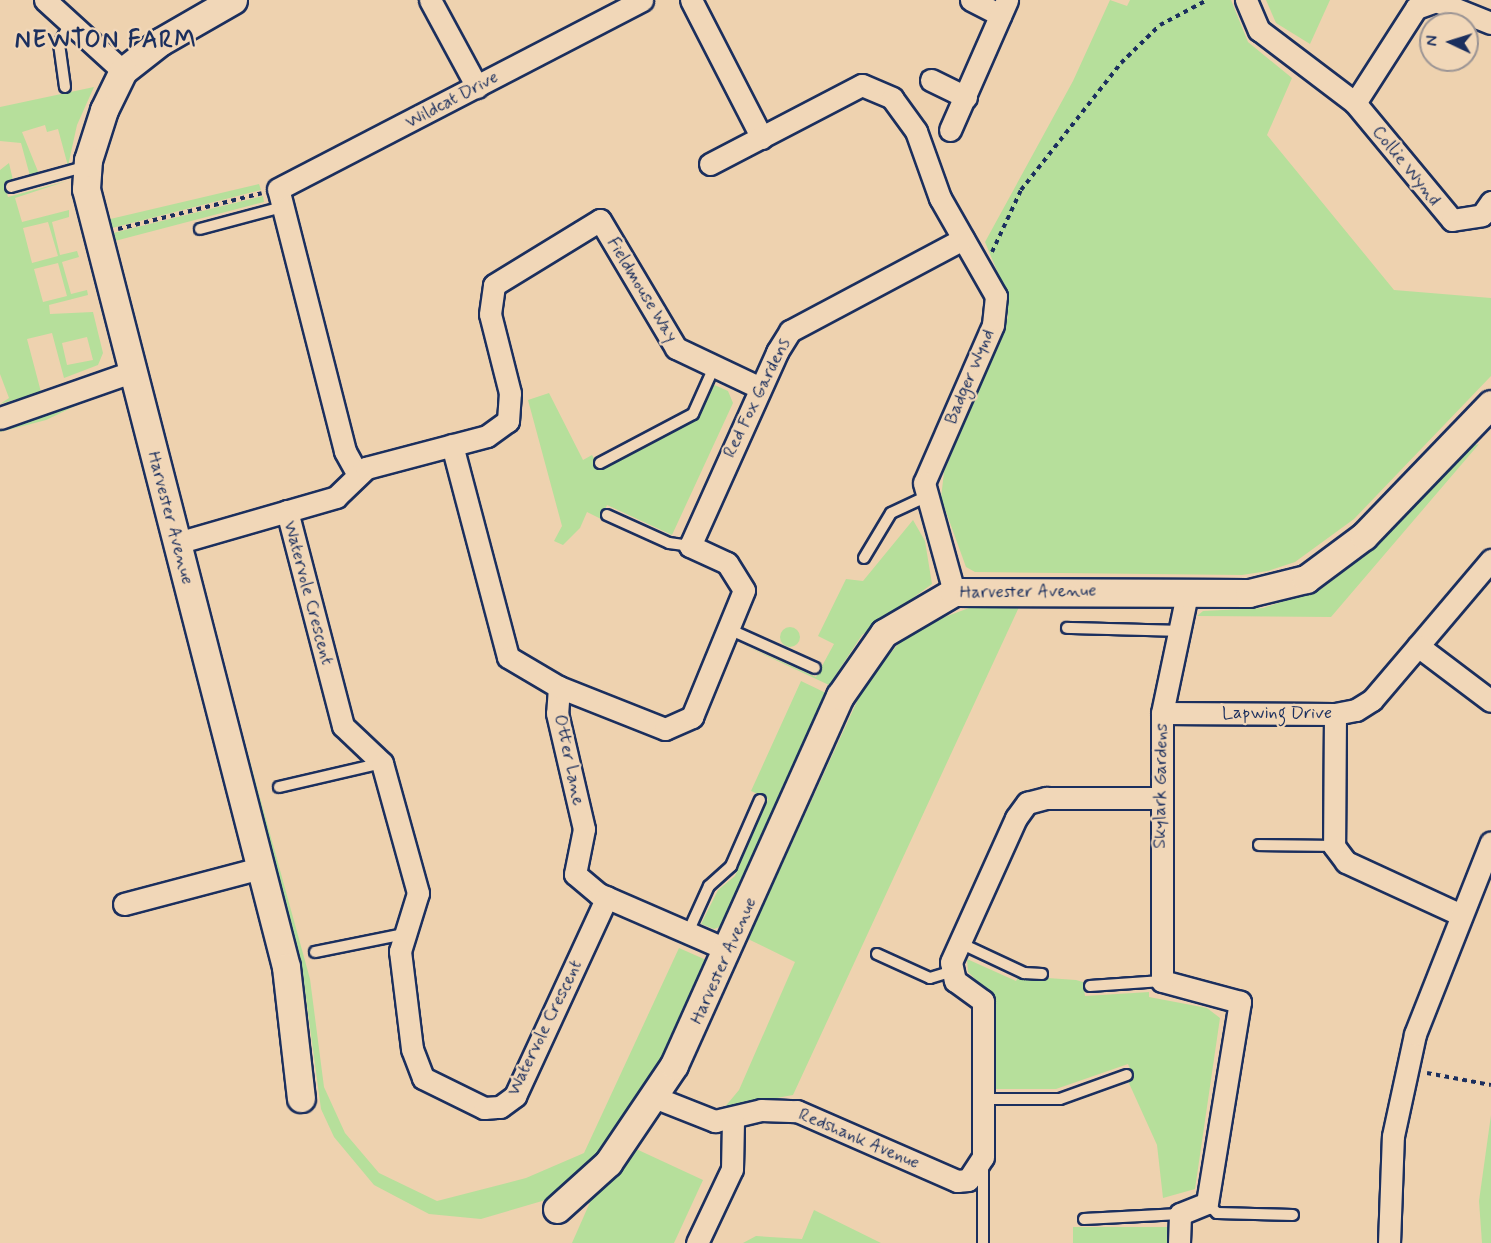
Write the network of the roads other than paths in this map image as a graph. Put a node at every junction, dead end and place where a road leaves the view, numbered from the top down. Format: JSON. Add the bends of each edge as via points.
{"nodes":[{"id":1,"x":45,"y":0,"type":"edge"},
{"id":2,"x":233,"y":0,"type":"edge"},
{"id":3,"x":430,"y":0,"type":"edge"},
{"id":4,"x":642,"y":0,"type":"edge"},
{"id":5,"x":691,"y":0,"type":"edge"},
{"id":6,"x":970,"y":0,"type":"edge"},
{"id":7,"x":1246,"y":0,"type":"edge"},
{"id":8,"x":1003,"y":8,"type":"edge"},
{"id":9,"x":1491,"y":23,"type":"edge"},
{"id":10,"x":69,"y":25,"type":"junction"},
{"id":11,"x":123,"y":71,"type":"junction"},
{"id":12,"x":931,"y":80,"type":"dead end"},
{"id":13,"x":65,"y":87,"type":"dead end"},
{"id":14,"x":477,"y":87,"type":"junction"},
{"id":15,"x":966,"y":97,"type":"junction"},
{"id":16,"x":1355,"y":103,"type":"junction"},
{"id":17,"x":950,"y":130,"type":"dead end"},
{"id":18,"x":762,"y":138,"type":"junction"},
{"id":19,"x":710,"y":164,"type":"dead end"},
{"id":20,"x":87,"y":166,"type":"junction"},
{"id":21,"x":11,"y":187,"type":"dead end"},
{"id":22,"x":280,"y":198,"type":"junction"},
{"id":23,"x":1491,"y":202,"type":"edge"},
{"id":24,"x":200,"y":229,"type":"dead end"},
{"id":25,"x":963,"y":239,"type":"junction"},
{"id":26,"x":714,"y":367,"type":"junction"},
{"id":27,"x":130,"y":372,"type":"junction"},
{"id":28,"x":758,"y":387,"type":"junction"},
{"id":29,"x":1490,"y":406,"type":"edge"},
{"id":30,"x":0,"y":418,"type":"edge"},
{"id":31,"x":452,"y":445,"type":"junction"},
{"id":32,"x":600,"y":463,"type":"dead end"},
{"id":33,"x":357,"y":473,"type":"junction"},
{"id":34,"x":927,"y":496,"type":"junction"},
{"id":35,"x":287,"y":511,"type":"junction"},
{"id":36,"x":607,"y":515,"type":"dead end"},
{"id":37,"x":177,"y":543,"type":"junction"},
{"id":38,"x":690,"y":546,"type":"junction"},
{"id":39,"x":864,"y":558,"type":"dead end"},
{"id":40,"x":1491,"y":560,"type":"edge"},
{"id":41,"x":954,"y":592,"type":"junction"},
{"id":42,"x":1187,"y":594,"type":"junction"},
{"id":43,"x":1067,"y":628,"type":"dead end"},
{"id":44,"x":731,"y":630,"type":"junction"},
{"id":45,"x":1178,"y":632,"type":"junction"},
{"id":46,"x":1418,"y":646,"type":"junction"},
{"id":47,"x":815,"y":668,"type":"dead end"},
{"id":48,"x":559,"y":687,"type":"junction"},
{"id":49,"x":1491,"y":701,"type":"edge"},
{"id":50,"x":1162,"y":712,"type":"junction"},
{"id":51,"x":1335,"y":714,"type":"junction"},
{"id":52,"x":382,"y":763,"type":"junction"},
{"id":53,"x":279,"y":787,"type":"dead end"},
{"id":54,"x":1158,"y":798,"type":"junction"},
{"id":55,"x":760,"y":800,"type":"dead end"},
{"id":56,"x":1491,"y":842,"type":"edge"},
{"id":57,"x":1259,"y":846,"type":"dead end"},
{"id":58,"x":1334,"y":846,"type":"junction"},
{"id":59,"x":260,"y":868,"type":"junction"},
{"id":60,"x":607,"y":897,"type":"junction"},
{"id":61,"x":123,"y":904,"type":"dead end"},
{"id":62,"x":1459,"y":914,"type":"junction"},
{"id":63,"x":688,"y":930,"type":"junction"},
{"id":64,"x":404,"y":934,"type":"junction"},
{"id":65,"x":960,"y":943,"type":"junction"},
{"id":66,"x":728,"y":950,"type":"junction"},
{"id":67,"x":315,"y":952,"type":"dead end"},
{"id":68,"x":877,"y":954,"type":"dead end"},
{"id":69,"x":953,"y":971,"type":"junction"},
{"id":70,"x":1042,"y":974,"type":"dead end"},
{"id":71,"x":1162,"y":981,"type":"junction"},
{"id":72,"x":1090,"y":986,"type":"dead end"},
{"id":73,"x":1126,"y":1076,"type":"dead end"},
{"id":74,"x":654,"y":1097,"type":"junction"},
{"id":75,"x":301,"y":1098,"type":"dead end"},
{"id":76,"x":984,"y":1100,"type":"junction"},
{"id":77,"x":733,"y":1120,"type":"junction"},
{"id":78,"x":983,"y":1157,"type":"junction"},
{"id":79,"x":1207,"y":1203,"type":"junction"},
{"id":80,"x":557,"y":1209,"type":"dead end"},
{"id":81,"x":1180,"y":1214,"type":"junction"},
{"id":82,"x":1293,"y":1215,"type":"dead end"},
{"id":83,"x":1084,"y":1219,"type":"dead end"},
{"id":84,"x":697,"y":1243,"type":"edge"},
{"id":85,"x":983,"y":1243,"type":"edge"},
{"id":86,"x":1179,"y":1243,"type":"edge"},
{"id":87,"x":1389,"y":1243,"type":"edge"}],
"edges":[{"from":1,"to":10,"type":"street"},
{"from":2,"to":11,"type":"street","name":"Harvester Avenue","via":[[160,42]]},
{"from":3,"to":14,"type":"street"},
{"from":4,"to":14,"type":"street","name":"Wildcat Drive"},
{"from":5,"to":18,"type":"street"},
{"from":6,"to":8,"type":"street"},
{"from":7,"to":16,"type":"street","name":"Collie Wynd","via":[[1259,30]]},
{"from":8,"to":15,"type":"street"},
{"from":9,"to":16,"type":"street","via":[[1436,1],[1416,9]]},
{"from":10,"to":11,"type":"street"},
{"from":10,"to":13,"type":"lane","via":[[59,44]]},
{"from":11,"to":20,"type":"street","name":"Harvester Avenue","via":[[104,110]]},
{"from":12,"to":15,"type":"street"},
{"from":14,"to":22,"type":"street","name":"Wildcat Drive"},
{"from":15,"to":17,"type":"street"},
{"from":16,"to":23,"type":"street","name":"Collie Wynd","via":[[1452,220],[1482,215]]},
{"from":18,"to":19,"type":"street"},
{"from":18,"to":25,"type":"street","name":"Badger Wynd","via":[[862,85],[892,98],[916,131],[940,198]]},
{"from":20,"to":21,"type":"lane"},
{"from":20,"to":27,"type":"street","name":"Harvester Avenue","via":[[93,235]]},
{"from":22,"to":24,"type":"lane","name":"Wildcat Drive"},
{"from":22,"to":33,"type":"street","via":[[345,451]]},
{"from":25,"to":28,"type":"street","name":"Red Fox Gardens","via":[[790,331]]},
{"from":25,"to":34,"type":"street","name":"Badger Wynd","via":[[983,265],[996,296],[993,325],[924,483]]},
{"from":26,"to":28,"type":"street","name":"Fieldmouse Way"},
{"from":26,"to":31,"type":"street","name":"Fieldmouse Way","via":[[676,348],[600,220],[494,285],[490,314],[510,393],[508,421],[488,436]]},
{"from":26,"to":32,"type":"lane","via":[[693,414]]},
{"from":27,"to":30,"type":"street"},
{"from":27,"to":37,"type":"street","name":"Harvester Avenue"},
{"from":28,"to":38,"type":"street","name":"Red Fox Gardens"},
{"from":29,"to":42,"type":"street","name":"Harvester Avenue","via":[[1328,567],[1268,590]]},
{"from":31,"to":33,"type":"street","name":"Fieldmouse Way"},
{"from":31,"to":48,"type":"street","via":[[508,657]]},
{"from":33,"to":35,"type":"street","via":[[336,497]]},
{"from":34,"to":39,"type":"lane","via":[[891,513]]},
{"from":34,"to":41,"type":"street","name":"Badger Wynd"},
{"from":35,"to":37,"type":"street"},
{"from":35,"to":52,"type":"street","name":"Watervole Crescent","via":[[344,726]]},
{"from":36,"to":38,"type":"lane","via":[[669,543]]},
{"from":37,"to":59,"type":"street","name":"Harvester Avenue"},
{"from":38,"to":44,"type":"street","via":[[738,573],[744,590]]},
{"from":40,"to":46,"type":"street","name":"Lapwing Drive"},
{"from":41,"to":42,"type":"street","name":"Harvester Avenue"},
{"from":41,"to":66,"type":"street","name":"Harvester Avenue","via":[[885,633],[855,670]]},
{"from":42,"to":45,"type":"street","name":"Skylark Gardens"},
{"from":43,"to":45,"type":"lane"},
{"from":44,"to":47,"type":"lane"},
{"from":44,"to":48,"type":"street","via":[[692,717],[675,729],[655,727]]},
{"from":45,"to":50,"type":"street","name":"Skylark Gardens"},
{"from":46,"to":49,"type":"street"},
{"from":46,"to":51,"type":"street","name":"Lapwing Drive","via":[[1372,700]]},
{"from":48,"to":60,"type":"street","name":"Otter Lane","via":[[557,713],[584,829],[573,868],[580,880]]},
{"from":50,"to":51,"type":"street","name":"Lapwing Drive"},
{"from":50,"to":54,"type":"street","name":"Skylark Gardens"},
{"from":51,"to":58,"type":"street"},
{"from":52,"to":53,"type":"lane"},
{"from":52,"to":64,"type":"street","name":"Watervole Crescent","via":[[418,899]]},
{"from":54,"to":65,"type":"street","via":[[1046,798],[1027,803]]},
{"from":54,"to":71,"type":"street","name":"Skylark Gardens"},
{"from":55,"to":63,"type":"lane","via":[[731,866],[710,886]]},
{"from":56,"to":62,"type":"street"},
{"from":57,"to":58,"type":"lane"},
{"from":58,"to":62,"type":"street","via":[[1346,862]]},
{"from":59,"to":61,"type":"street"},
{"from":59,"to":75,"type":"street","name":"Harvester Avenue","via":[[286,967]]},
{"from":60,"to":63,"type":"street","name":"Otter Lane"},
{"from":60,"to":64,"type":"street","name":"Watervole Crescent","via":[[515,1096],[491,1109],[429,1083],[419,1071],[412,1049],[400,951]]},
{"from":62,"to":87,"type":"street","via":[[1407,1070],[1393,1136]]},
{"from":63,"to":66,"type":"street","name":"Otter Lane"},
{"from":64,"to":67,"type":"lane"},
{"from":65,"to":69,"type":"street"},
{"from":65,"to":70,"type":"lane","via":[[1024,973]]},
{"from":66,"to":74,"type":"street","name":"Harvester Avenue","via":[[691,1034]]},
{"from":68,"to":69,"type":"lane","via":[[930,978]]},
{"from":69,"to":76,"type":"street","via":[[955,981],[983,1001]]},
{"from":71,"to":72,"type":"lane"},
{"from":71,"to":79,"type":"street","via":[[1240,1002]]},
{"from":73,"to":76,"type":"lane","via":[[1060,1099]]},
{"from":74,"to":77,"type":"street","name":"Redshank Avenue","via":[[700,1119]]},
{"from":74,"to":80,"type":"street","name":"Harvester Avenue","via":[[608,1163]]},
{"from":76,"to":78,"type":"street"},
{"from":77,"to":78,"type":"street","name":"Redshank Avenue","via":[[761,1110],[797,1111],[957,1181],[975,1176]]},
{"from":77,"to":84,"type":"street","via":[[732,1169]]},
{"from":78,"to":85,"type":"lane"},
{"from":79,"to":81,"type":"street"},
{"from":79,"to":82,"type":"lane","via":[[1217,1213]]},
{"from":81,"to":83,"type":"lane"},
{"from":81,"to":86,"type":"street"}]}
